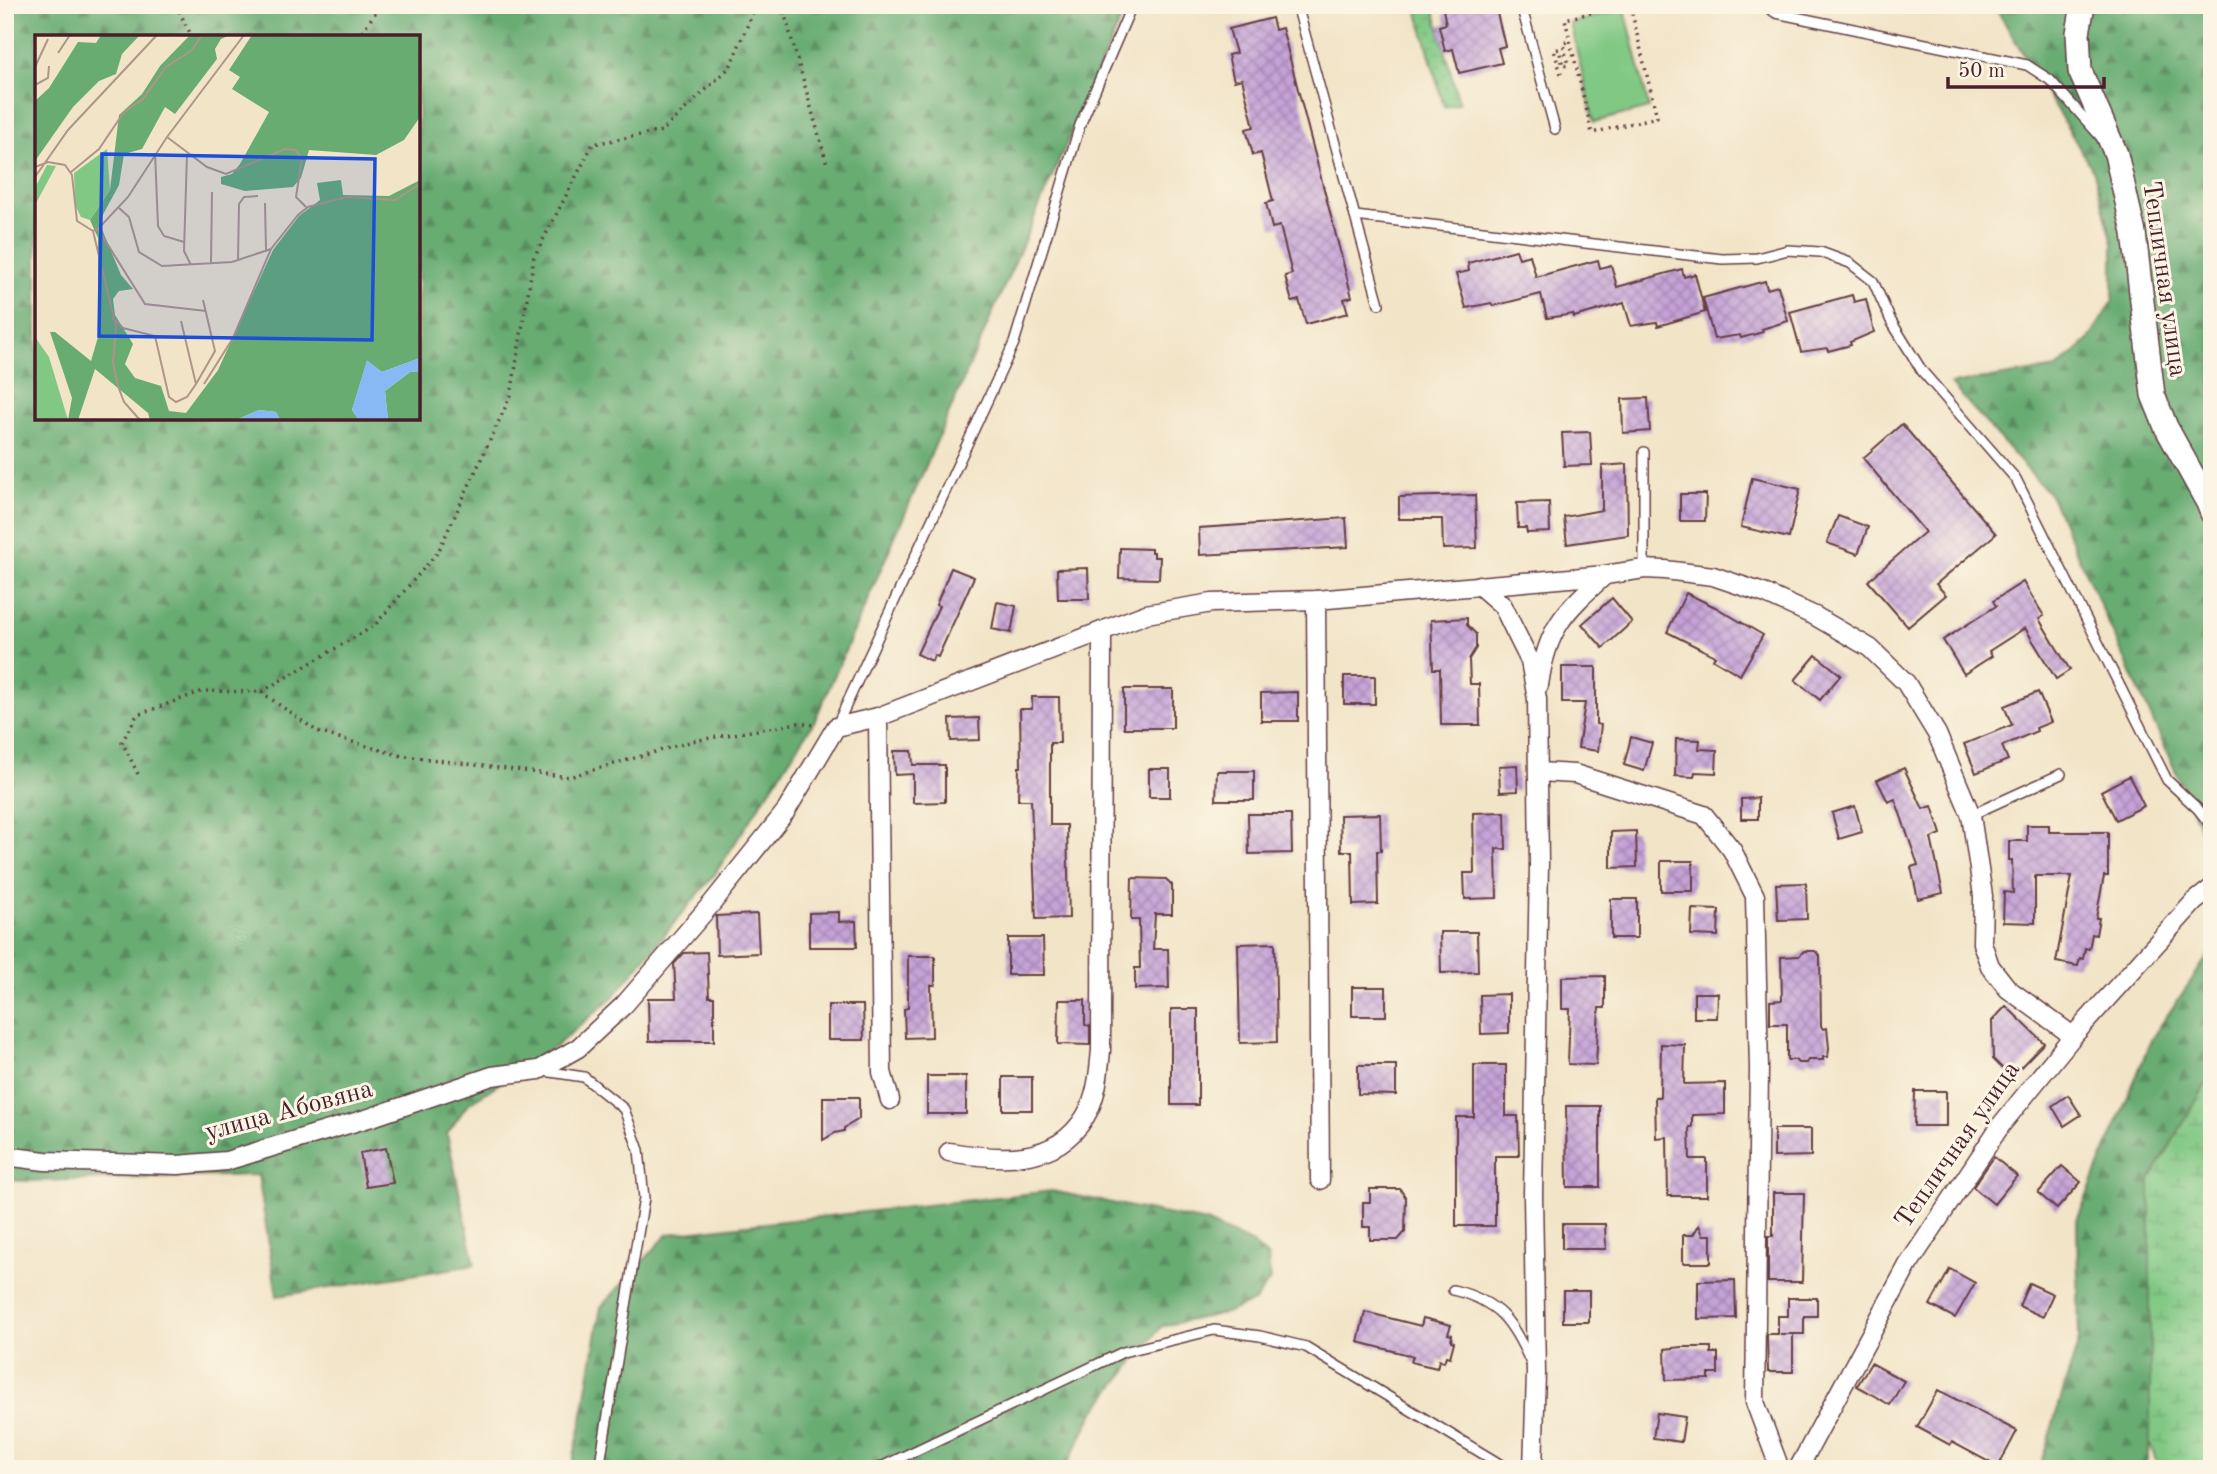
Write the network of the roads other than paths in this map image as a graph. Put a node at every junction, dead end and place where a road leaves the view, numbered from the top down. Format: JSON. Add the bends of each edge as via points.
{"nodes":[{"id":1,"x":1132,"y":5,"type":"edge"},
{"id":2,"x":1297,"y":5,"type":"edge"},
{"id":3,"x":1521,"y":5,"type":"edge"},
{"id":4,"x":1764,"y":5,"type":"edge"},
{"id":5,"x":2083,"y":5,"type":"edge"},
{"id":6,"x":1555,"y":129,"type":"dead end"},
{"id":7,"x":2116,"y":154,"type":"junction"},
{"id":8,"x":1355,"y":216,"type":"junction"},
{"id":9,"x":1379,"y":304,"type":"dead end"},
{"id":10,"x":1644,"y":452,"type":"dead end"},
{"id":11,"x":2212,"y":513,"type":"edge"},
{"id":12,"x":1644,"y":569,"type":"junction"},
{"id":13,"x":1605,"y":575,"type":"junction"},
{"id":14,"x":1479,"y":585,"type":"junction"},
{"id":15,"x":1316,"y":600,"type":"junction"},
{"id":16,"x":1102,"y":631,"type":"junction"},
{"id":17,"x":1537,"y":699,"type":"junction"},
{"id":18,"x":877,"y":717,"type":"junction"},
{"id":19,"x":836,"y":727,"type":"junction"},
{"id":20,"x":1539,"y":772,"type":"junction"},
{"id":21,"x":2061,"y":774,"type":"dead end"},
{"id":22,"x":1971,"y":815,"type":"junction"},
{"id":23,"x":2212,"y":827,"type":"edge"},
{"id":24,"x":2212,"y":888,"type":"edge"},
{"id":25,"x":2073,"y":1036,"type":"junction"},
{"id":26,"x":539,"y":1070,"type":"junction"},
{"id":27,"x":890,"y":1100,"type":"dead end"},
{"id":28,"x":949,"y":1152,"type":"dead end"},
{"id":29,"x":5,"y":1156,"type":"edge"},
{"id":30,"x":1320,"y":1180,"type":"dead end"},
{"id":31,"x":1453,"y":1290,"type":"dead end"},
{"id":32,"x":1536,"y":1374,"type":"junction"},
{"id":33,"x":599,"y":1469,"type":"edge"},
{"id":34,"x":877,"y":1469,"type":"edge"},
{"id":35,"x":1508,"y":1469,"type":"edge"},
{"id":36,"x":1533,"y":1469,"type":"edge"},
{"id":37,"x":1780,"y":1469,"type":"edge"},
{"id":38,"x":1798,"y":1469,"type":"edge"}],
"edges":[{"from":1,"to":19,"type":"lane","via":[[1080,125],[1014,344]]},
{"from":2,"to":8,"type":"lane"},
{"from":3,"to":6,"type":"lane"},
{"from":4,"to":7,"type":"lane","via":[[1776,13],[2027,65],[2050,80]]},
{"from":5,"to":7,"type":"street","name":"Тепличная улица","via":[[2078,33],[2080,71]]},
{"from":7,"to":11,"type":"street","name":"Тепличная улица","via":[[2134,233],[2153,395]]},
{"from":8,"to":9,"type":"lane"},
{"from":8,"to":23,"type":"lane","via":[[1722,259],[1757,258],[1788,250],[1820,252],[1850,263],[1873,281],[1922,371],[2016,479],[2167,780]]},
{"from":10,"to":12,"type":"lane"},
{"from":12,"to":13,"type":"street"},
{"from":12,"to":22,"type":"street","via":[[1713,576],[1766,594],[1870,649],[1906,683],[1937,734]]},
{"from":13,"to":14,"type":"street"},
{"from":13,"to":17,"type":"street","via":[[1564,613],[1550,636]]},
{"from":14,"to":15,"type":"street"},
{"from":14,"to":17,"type":"street","via":[[1503,606],[1513,625],[1530,661]]},
{"from":15,"to":16,"type":"street","via":[[1212,603],[1146,614]]},
{"from":15,"to":30,"type":"street"},
{"from":16,"to":18,"type":"street"},
{"from":16,"to":28,"type":"street","via":[[1098,1083],[1086,1116],[1065,1142],[1012,1159]]},
{"from":17,"to":20,"type":"street"},
{"from":18,"to":19,"type":"street"},
{"from":18,"to":27,"type":"street","via":[[882,1072]]},
{"from":19,"to":26,"type":"street","via":[[786,811],[696,923],[624,1005],[578,1048]]},
{"from":20,"to":32,"type":"street"},
{"from":20,"to":37,"type":"street","via":[[1574,774],[1704,816],[1732,850],[1755,896],[1759,1069],[1755,1402]]},
{"from":21,"to":22,"type":"lane"},
{"from":22,"to":25,"type":"street","via":[[1983,896],[1982,943],[1990,966],[2008,989]]},
{"from":24,"to":25,"type":"street","name":"Тепличная улица","via":[[2194,902]]},
{"from":25,"to":38,"type":"street","name":"Тепличная улица","via":[[2001,1125],[1908,1265]]},
{"from":26,"to":29,"type":"street","name":"улица Абовяна","via":[[492,1076],[226,1161],[178,1165]]},
{"from":26,"to":33,"type":"lane","via":[[584,1077],[624,1109],[639,1150],[644,1198]]},
{"from":31,"to":32,"type":"lane","via":[[1475,1296],[1516,1329]]},
{"from":32,"to":36,"type":"street"},
{"from":34,"to":35,"type":"lane","via":[[1123,1352],[1214,1330],[1306,1347]]}]}
